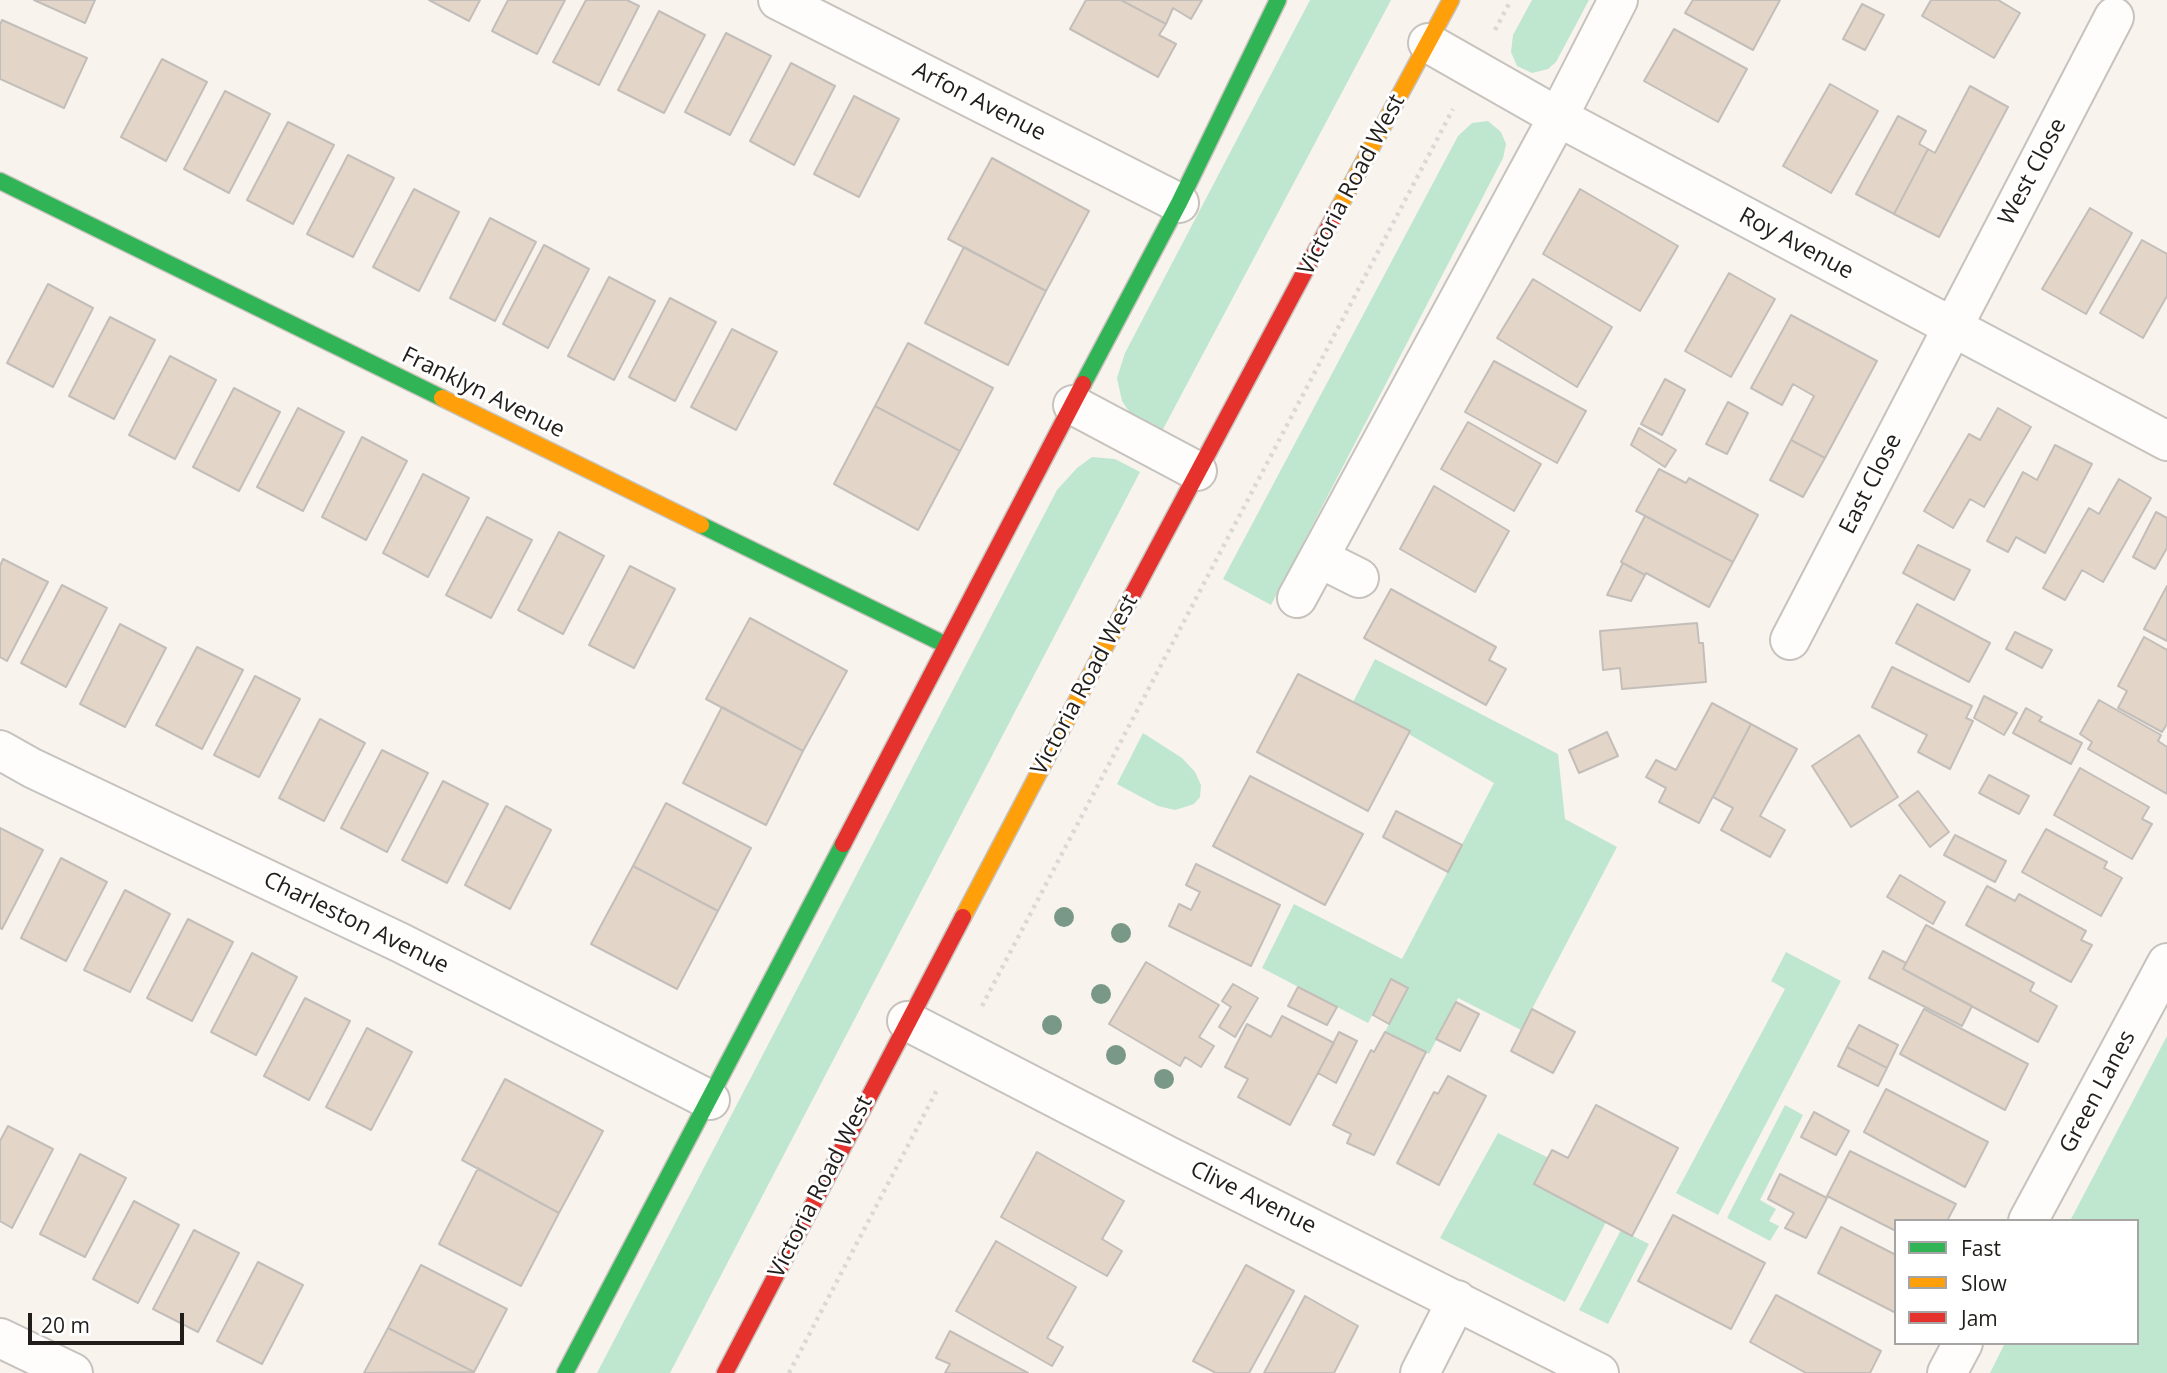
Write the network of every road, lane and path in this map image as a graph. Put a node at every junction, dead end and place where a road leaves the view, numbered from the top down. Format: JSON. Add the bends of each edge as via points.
{"nodes":[{"id":1,"x":778,"y":0,"type":"edge"},
{"id":2,"x":1278,"y":0,"type":"edge"},
{"id":3,"x":1451,"y":0,"type":"edge"},
{"id":4,"x":1511,"y":0,"type":"edge"},
{"id":5,"x":1618,"y":0,"type":"edge"},
{"id":6,"x":2114,"y":17,"type":"dead end"},
{"id":7,"x":1428,"y":43,"type":"junction"},
{"id":8,"x":1474,"y":69,"type":"junction"},
{"id":9,"x":1558,"y":117,"type":"junction"},
{"id":10,"x":0,"y":181,"type":"edge"},
{"id":11,"x":1179,"y":203,"type":"junction"},
{"id":12,"x":1951,"y":328,"type":"junction"},
{"id":13,"x":1073,"y":405,"type":"junction"},
{"id":14,"x":2167,"y":441,"type":"edge"},
{"id":15,"x":1197,"y":471,"type":"junction"},
{"id":16,"x":1319,"y":558,"type":"junction"},
{"id":17,"x":1359,"y":578,"type":"dead end"},
{"id":18,"x":1297,"y":598,"type":"dead end"},
{"id":19,"x":1790,"y":640,"type":"dead end"},
{"id":20,"x":946,"y":645,"type":"junction"},
{"id":21,"x":0,"y":750,"type":"edge"},
{"id":22,"x":2167,"y":963,"type":"edge"},
{"id":23,"x":907,"y":1021,"type":"junction"},
{"id":24,"x":959,"y":1048,"type":"junction"},
{"id":25,"x":710,"y":1100,"type":"junction"},
{"id":26,"x":2029,"y":1219,"type":"edge"},
{"id":27,"x":1457,"y":1300,"type":"junction"},
{"id":28,"x":1962,"y":1345,"type":"edge"},
{"id":29,"x":4,"y":1349,"type":"edge"},
{"id":30,"x":73,"y":1373,"type":"edge"},
{"id":31,"x":565,"y":1373,"type":"edge"},
{"id":32,"x":724,"y":1373,"type":"edge"},
{"id":33,"x":789,"y":1373,"type":"edge"},
{"id":34,"x":1420,"y":1373,"type":"edge"},
{"id":35,"x":1600,"y":1373,"type":"edge"},
{"id":36,"x":1947,"y":1373,"type":"edge"}],
"edges":[{"from":1,"to":11,"type":"street","name":"Arfon Avenue"},
{"from":2,"to":11,"type":"street"},
{"from":3,"to":7,"type":"street","name":"Victoria Road West"},
{"from":4,"to":8,"type":"path"},
{"from":5,"to":9,"type":"street"},
{"from":6,"to":12,"type":"street","name":"West Close"},
{"from":7,"to":8,"type":"street","name":"Roy Avenue"},
{"from":7,"to":15,"type":"street","name":"Victoria Road West"},
{"from":8,"to":9,"type":"street","name":"Roy Avenue"},
{"from":8,"to":24,"type":"path"},
{"from":9,"to":12,"type":"street","name":"Roy Avenue"},
{"from":9,"to":16,"type":"street"},
{"from":10,"to":20,"type":"street","name":"Franklyn Avenue"},
{"from":11,"to":13,"type":"street"},
{"from":12,"to":14,"type":"street","name":"Roy Avenue"},
{"from":12,"to":19,"type":"street","name":"East Close"},
{"from":13,"to":15,"type":"street"},
{"from":13,"to":20,"type":"street"},
{"from":15,"to":23,"type":"street","name":"Victoria Road West"},
{"from":16,"to":17,"type":"street"},
{"from":16,"to":18,"type":"street"},
{"from":20,"to":25,"type":"street"},
{"from":21,"to":25,"type":"street","name":"Charleston Avenue","via":[[401,943]]},
{"from":22,"to":26,"type":"street","name":"Green Lanes"},
{"from":23,"to":24,"type":"street","name":"Clive Avenue"},
{"from":23,"to":32,"type":"street","name":"Victoria Road West"},
{"from":24,"to":27,"type":"street","name":"Clive Avenue"},
{"from":24,"to":33,"type":"path"},
{"from":25,"to":31,"type":"street"},
{"from":27,"to":34,"type":"street"},
{"from":27,"to":35,"type":"street","name":"Clive Avenue"},
{"from":28,"to":36,"type":"street"},
{"from":29,"to":30,"type":"street"}]}
